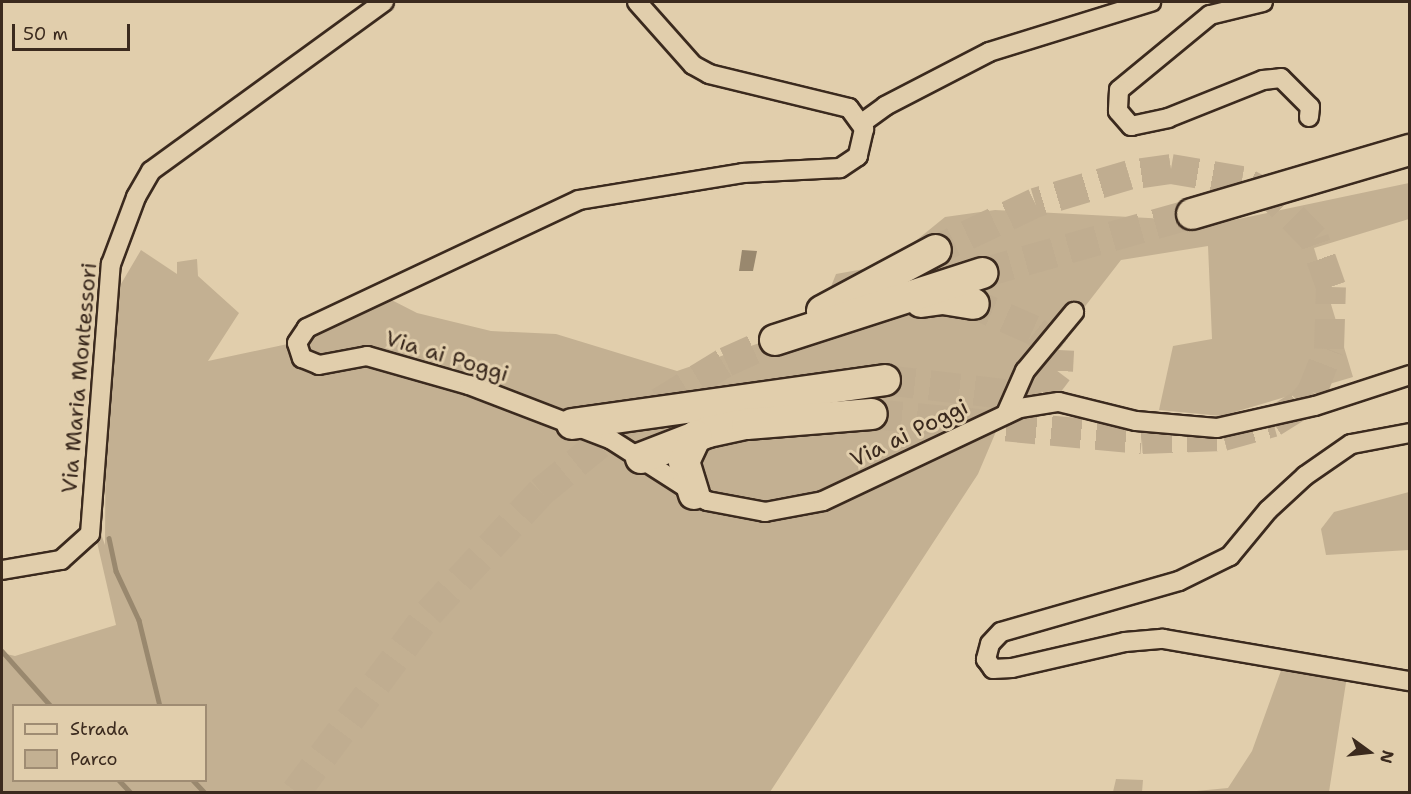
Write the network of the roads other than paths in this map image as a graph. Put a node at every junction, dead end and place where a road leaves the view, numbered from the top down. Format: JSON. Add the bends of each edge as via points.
{"nodes":[{"id":1,"x":384,"y":2,"type":"edge"},
{"id":2,"x":637,"y":2,"type":"edge"},
{"id":3,"x":1151,"y":2,"type":"edge"},
{"id":4,"x":1263,"y":2,"type":"edge"},
{"id":5,"x":1309,"y":117,"type":"dead end"},
{"id":6,"x":862,"y":123,"type":"junction"},
{"id":7,"x":1410,"y":150,"type":"edge"},
{"id":8,"x":1192,"y":214,"type":"tunnel mouth"},
{"id":9,"x":936,"y":250,"type":"tunnel mouth"},
{"id":10,"x":982,"y":273,"type":"tunnel mouth"},
{"id":11,"x":974,"y":304,"type":"tunnel mouth"},
{"id":12,"x":1074,"y":312,"type":"dead end"},
{"id":13,"x":841,"y":316,"type":"junction"},
{"id":14,"x":1410,"y":375,"type":"edge"},
{"id":15,"x":885,"y":380,"type":"tunnel mouth"},
{"id":16,"x":706,"y":408,"type":"junction"},
{"id":17,"x":872,"y":414,"type":"tunnel mouth"},
{"id":18,"x":1006,"y":414,"type":"junction"},
{"id":19,"x":572,"y":424,"type":"junction"},
{"id":20,"x":1410,"y":433,"type":"edge"},
{"id":21,"x":696,"y":436,"type":"junction"},
{"id":22,"x":641,"y":458,"type":"junction"},
{"id":23,"x":694,"y":494,"type":"junction"},
{"id":24,"x":2,"y":570,"type":"edge"},
{"id":25,"x":1410,"y":681,"type":"edge"}],
"edges":[{"from":1,"to":24,"type":"street","name":"Via Maria Montessori","via":[[151,171],[136,197],[111,264],[90,534],[61,560]]},
{"from":2,"to":6,"type":"street","via":[[701,70],[840,105]]},
{"from":3,"to":6,"type":"street","via":[[1079,20],[989,52],[885,106]]},
{"from":4,"to":5,"type":"street","via":[[1210,15],[1119,90],[1118,111],[1131,126],[1190,111],[1263,80],[1281,78],[1310,107]]},
{"from":6,"to":19,"type":"street","name":"Via ai Poggi","via":[[863,146],[858,156],[840,168],[744,173],[579,200],[318,322],[299,337],[298,354],[313,365],[346,357],[379,359],[469,385]]},
{"from":7,"to":8,"type":"highway"},
{"from":9,"to":13,"type":"highway","via":[[872,280],[774,340]]},
{"from":10,"to":13,"type":"highway"},
{"from":11,"to":13,"type":"highway","via":[[943,298]]},
{"from":12,"to":18,"type":"street","via":[[1025,371]]},
{"from":14,"to":18,"type":"street","name":"Via ai Poggi","via":[[1315,406],[1216,428],[1136,421],[1059,402]]},
{"from":15,"to":16,"type":"highway","via":[[824,385]]},
{"from":16,"to":19,"type":"highway"},
{"from":16,"to":22,"type":"highway","via":[[658,429]]},
{"from":17,"to":21,"type":"highway","via":[[797,417]]},
{"from":18,"to":23,"type":"street","name":"Via ai Poggi","via":[[806,507],[751,511]]},
{"from":19,"to":22,"type":"street","name":"Via ai Poggi"},
{"from":20,"to":25,"type":"street","via":[[1351,444],[1268,510],[1230,556],[1179,581],[1001,632],[990,644],[986,659],[993,669],[1012,668],[1125,642],[1163,639]]},
{"from":21,"to":22,"type":"highway"},
{"from":21,"to":23,"type":"highway","via":[[684,462]]},
{"from":22,"to":23,"type":"street","name":"Via ai Poggi"}]}
